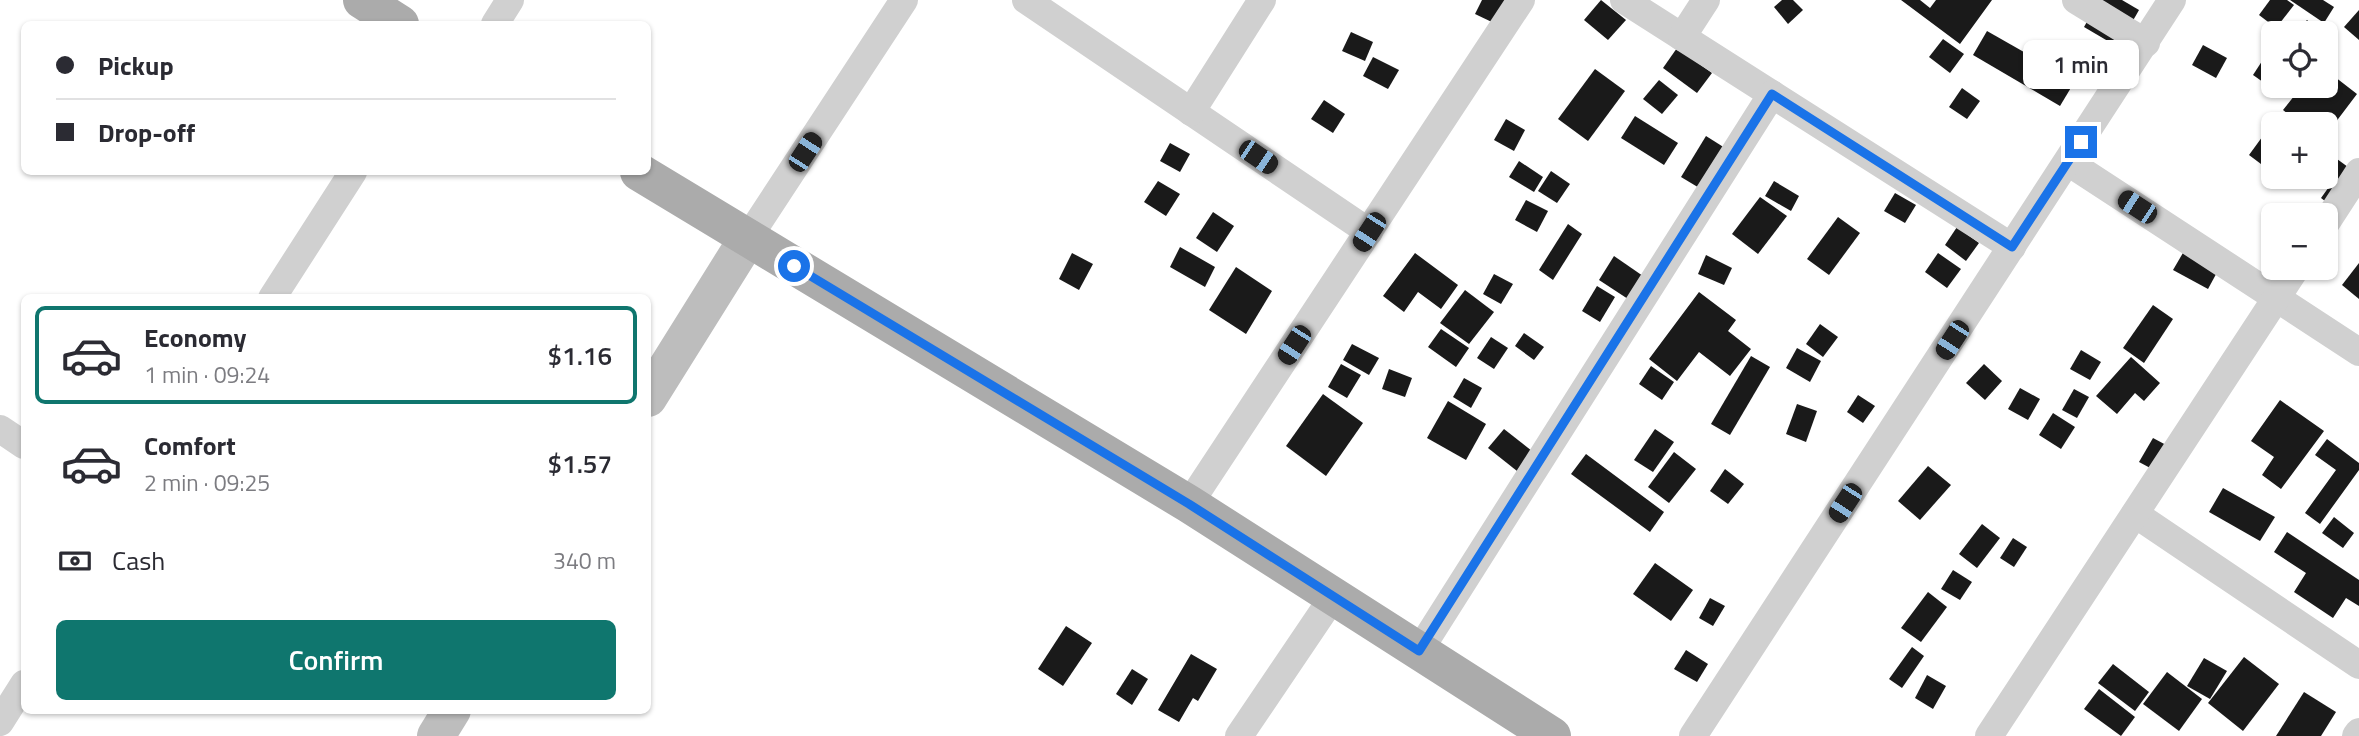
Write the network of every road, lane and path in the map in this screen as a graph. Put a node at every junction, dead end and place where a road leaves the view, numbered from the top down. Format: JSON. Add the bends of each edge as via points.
{"nodes":[{"id":1,"x":362,"y":0,"type":"edge"},
{"id":2,"x":510,"y":0,"type":"edge"},
{"id":3,"x":904,"y":0,"type":"edge"},
{"id":4,"x":1026,"y":0,"type":"edge"},
{"id":5,"x":1262,"y":0,"type":"edge"},
{"id":6,"x":1521,"y":0,"type":"edge"},
{"id":7,"x":1624,"y":0,"type":"edge"},
{"id":8,"x":1706,"y":0,"type":"edge"},
{"id":9,"x":2076,"y":0,"type":"edge"},
{"id":10,"x":2172,"y":0,"type":"edge"},
{"id":11,"x":395,"y":21,"type":"edge"},
{"id":12,"x":497,"y":21,"type":"edge"},
{"id":13,"x":1682,"y":37,"type":"junction"},
{"id":14,"x":2146,"y":43,"type":"junction"},
{"id":15,"x":1772,"y":94,"type":"junction"},
{"id":16,"x":1191,"y":111,"type":"junction"},
{"id":17,"x":2068,"y":162,"type":"junction"},
{"id":18,"x":2359,"y":172,"type":"edge"},
{"id":19,"x":351,"y":175,"type":"edge"},
{"id":20,"x":644,"y":175,"type":"edge"},
{"id":21,"x":2338,"y":204,"type":"edge"},
{"id":22,"x":1369,"y":232,"type":"junction"},
{"id":23,"x":748,"y":238,"type":"junction"},
{"id":24,"x":2012,"y":247,"type":"junction"},
{"id":25,"x":2288,"y":280,"type":"edge"},
{"id":26,"x":275,"y":294,"type":"edge"},
{"id":27,"x":2276,"y":298,"type":"junction"},
{"id":28,"x":2359,"y":352,"type":"edge"},
{"id":29,"x":651,"y":393,"type":"edge"},
{"id":30,"x":0,"y":429,"type":"edge"},
{"id":31,"x":21,"y":443,"type":"edge"},
{"id":32,"x":1189,"y":504,"type":"junction"},
{"id":33,"x":2135,"y":514,"type":"junction"},
{"id":34,"x":1333,"y":597,"type":"junction"},
{"id":35,"x":1419,"y":651,"type":"junction"},
{"id":36,"x":2359,"y":666,"type":"edge"},
{"id":37,"x":21,"y":689,"type":"edge"},
{"id":38,"x":0,"y":722,"type":"edge"},
{"id":39,"x":1240,"y":736,"type":"edge"},
{"id":40,"x":1552,"y":736,"type":"edge"},
{"id":41,"x":1693,"y":736,"type":"edge"},
{"id":42,"x":1989,"y":736,"type":"edge"}],
"edges":[{"from":1,"to":11,"type":"main road"},
{"from":2,"to":12,"type":"street"},
{"from":3,"to":23,"type":"street"},
{"from":4,"to":16,"type":"street"},
{"from":5,"to":16,"type":"street"},
{"from":6,"to":22,"type":"street"},
{"from":7,"to":13,"type":"street"},
{"from":8,"to":13,"type":"street"},
{"from":9,"to":14,"type":"street"},
{"from":10,"to":14,"type":"street"},
{"from":13,"to":15,"type":"street"},
{"from":14,"to":17,"type":"street"},
{"from":15,"to":24,"type":"street"},
{"from":15,"to":35,"type":"street"},
{"from":16,"to":22,"type":"street"},
{"from":17,"to":24,"type":"street"},
{"from":17,"to":27,"type":"street"},
{"from":18,"to":21,"type":"street"},
{"from":19,"to":26,"type":"street"},
{"from":20,"to":23,"type":"main road"},
{"from":22,"to":32,"type":"street"},
{"from":23,"to":29,"type":"street"},
{"from":23,"to":32,"type":"main road"},
{"from":24,"to":41,"type":"street"},
{"from":25,"to":27,"type":"street"},
{"from":27,"to":28,"type":"street"},
{"from":27,"to":33,"type":"street"},
{"from":30,"to":31,"type":"street"},
{"from":32,"to":34,"type":"main road"},
{"from":33,"to":36,"type":"street"},
{"from":33,"to":42,"type":"street"},
{"from":34,"to":35,"type":"main road"},
{"from":34,"to":39,"type":"street"},
{"from":35,"to":40,"type":"main road"},
{"from":37,"to":38,"type":"street"}]}
